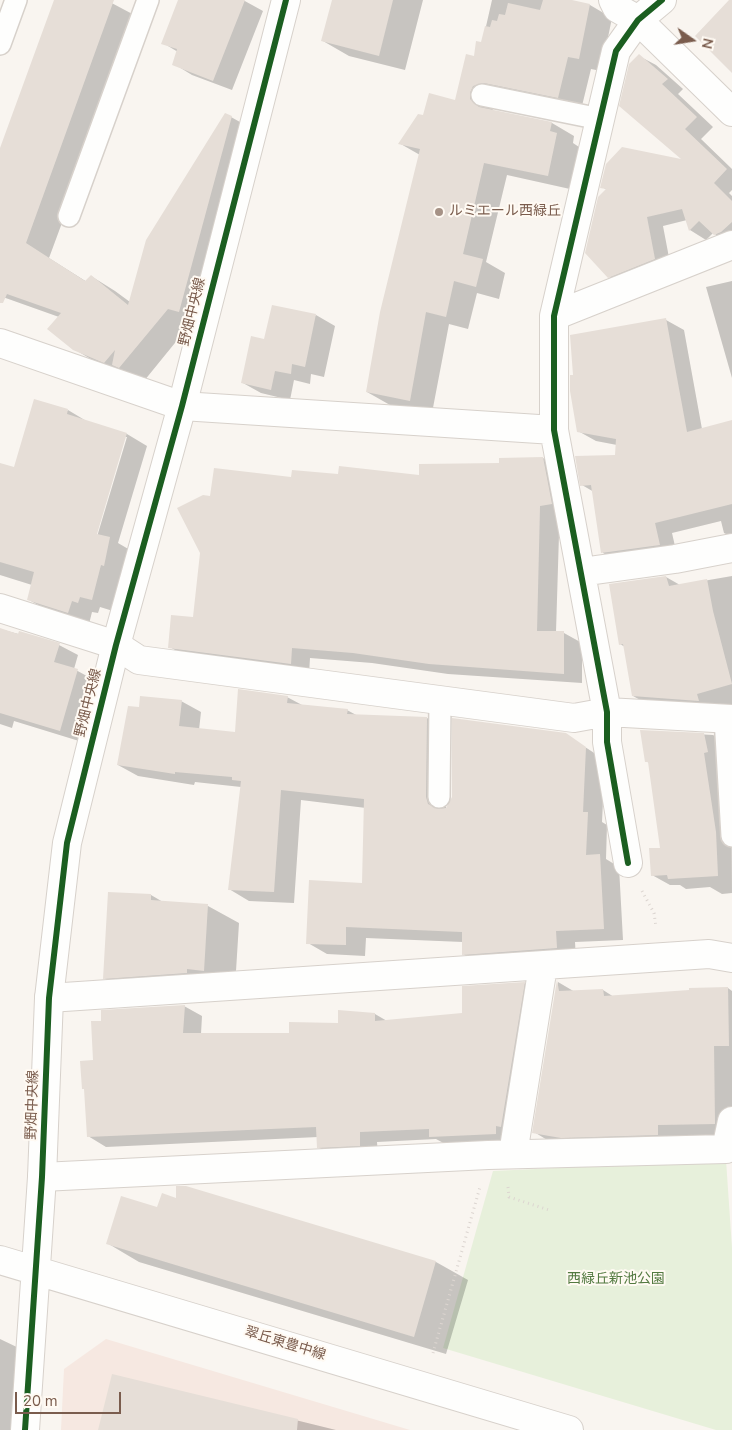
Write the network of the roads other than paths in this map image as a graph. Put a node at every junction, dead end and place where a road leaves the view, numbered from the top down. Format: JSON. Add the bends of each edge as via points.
{"nodes":[{"id":1,"x":16,"y":0,"type":"edge"},
{"id":2,"x":148,"y":0,"type":"edge"},
{"id":3,"x":286,"y":0,"type":"edge"},
{"id":4,"x":613,"y":0,"type":"edge"},
{"id":5,"x":662,"y":0,"type":"edge"},
{"id":6,"x":638,"y":20,"type":"junction"},
{"id":7,"x":0,"y":44,"type":"edge"},
{"id":8,"x":482,"y":95,"type":"dead end"},
{"id":9,"x":732,"y":112,"type":"edge"},
{"id":10,"x":600,"y":119,"type":"junction"},
{"id":11,"x":68,"y":216,"type":"dead end"},
{"id":12,"x":732,"y":245,"type":"edge"},
{"id":13,"x":554,"y":316,"type":"junction"},
{"id":14,"x":0,"y":343,"type":"edge"},
{"id":15,"x":182,"y":406,"type":"junction"},
{"id":16,"x":554,"y":430,"type":"junction"},
{"id":17,"x":732,"y":548,"type":"edge"},
{"id":18,"x":581,"y":572,"type":"junction"},
{"id":19,"x":0,"y":608,"type":"edge"},
{"id":20,"x":116,"y":646,"type":"junction"},
{"id":21,"x":440,"y":702,"type":"junction"},
{"id":22,"x":607,"y":712,"type":"junction"},
{"id":23,"x":729,"y":718,"type":"edge"},
{"id":24,"x":439,"y":797,"type":"dead end"},
{"id":25,"x":732,"y":836,"type":"edge"},
{"id":26,"x":628,"y":864,"type":"road end"},
{"id":27,"x":732,"y":958,"type":"edge"},
{"id":28,"x":543,"y":966,"type":"junction"},
{"id":29,"x":49,"y":998,"type":"junction"},
{"id":30,"x":732,"y":1121,"type":"edge"},
{"id":31,"x":502,"y":1154,"type":"junction"},
{"id":32,"x":42,"y":1177,"type":"junction"},
{"id":33,"x":0,"y":1260,"type":"edge"},
{"id":34,"x":36,"y":1269,"type":"junction"},
{"id":35,"x":25,"y":1430,"type":"edge"},
{"id":36,"x":569,"y":1430,"type":"edge"}],
"edges":[{"from":1,"to":7,"type":"lane"},
{"from":2,"to":11,"type":"lane"},
{"from":3,"to":15,"type":"street","name":"野畑中央線"},
{"from":4,"to":6,"type":"street","via":[[617,8]]},
{"from":5,"to":6,"type":"street"},
{"from":6,"to":9,"type":"street"},
{"from":6,"to":10,"type":"street","via":[[616,51]]},
{"from":8,"to":10,"type":"lane"},
{"from":10,"to":13,"type":"street"},
{"from":12,"to":13,"type":"street"},
{"from":13,"to":16,"type":"street"},
{"from":14,"to":15,"type":"street"},
{"from":15,"to":16,"type":"street"},
{"from":15,"to":20,"type":"street","name":"野畑中央線"},
{"from":16,"to":18,"type":"street"},
{"from":17,"to":18,"type":"street"},
{"from":18,"to":22,"type":"street"},
{"from":19,"to":20,"type":"street"},
{"from":20,"to":21,"type":"street","via":[[139,660]]},
{"from":20,"to":29,"type":"street","name":"野畑中央線","via":[[67,843]]},
{"from":21,"to":22,"type":"street","via":[[574,718]]},
{"from":21,"to":24,"type":"lane"},
{"from":22,"to":23,"type":"street"},
{"from":22,"to":26,"type":"street","via":[[607,742]]},
{"from":23,"to":25,"type":"lane"},
{"from":27,"to":28,"type":"street","via":[[709,954]]},
{"from":28,"to":29,"type":"street"},
{"from":28,"to":31,"type":"street"},
{"from":29,"to":32,"type":"street","name":"野畑中央線"},
{"from":30,"to":31,"type":"street","via":[[726,1149]]},
{"from":31,"to":32,"type":"street"},
{"from":32,"to":34,"type":"street","name":"野畑中央線"},
{"from":33,"to":34,"type":"street","name":"翠丘東豊中線"},
{"from":34,"to":35,"type":"street","name":"野畑中央線"},
{"from":34,"to":36,"type":"street","name":"翠丘東豊中線"}]}
